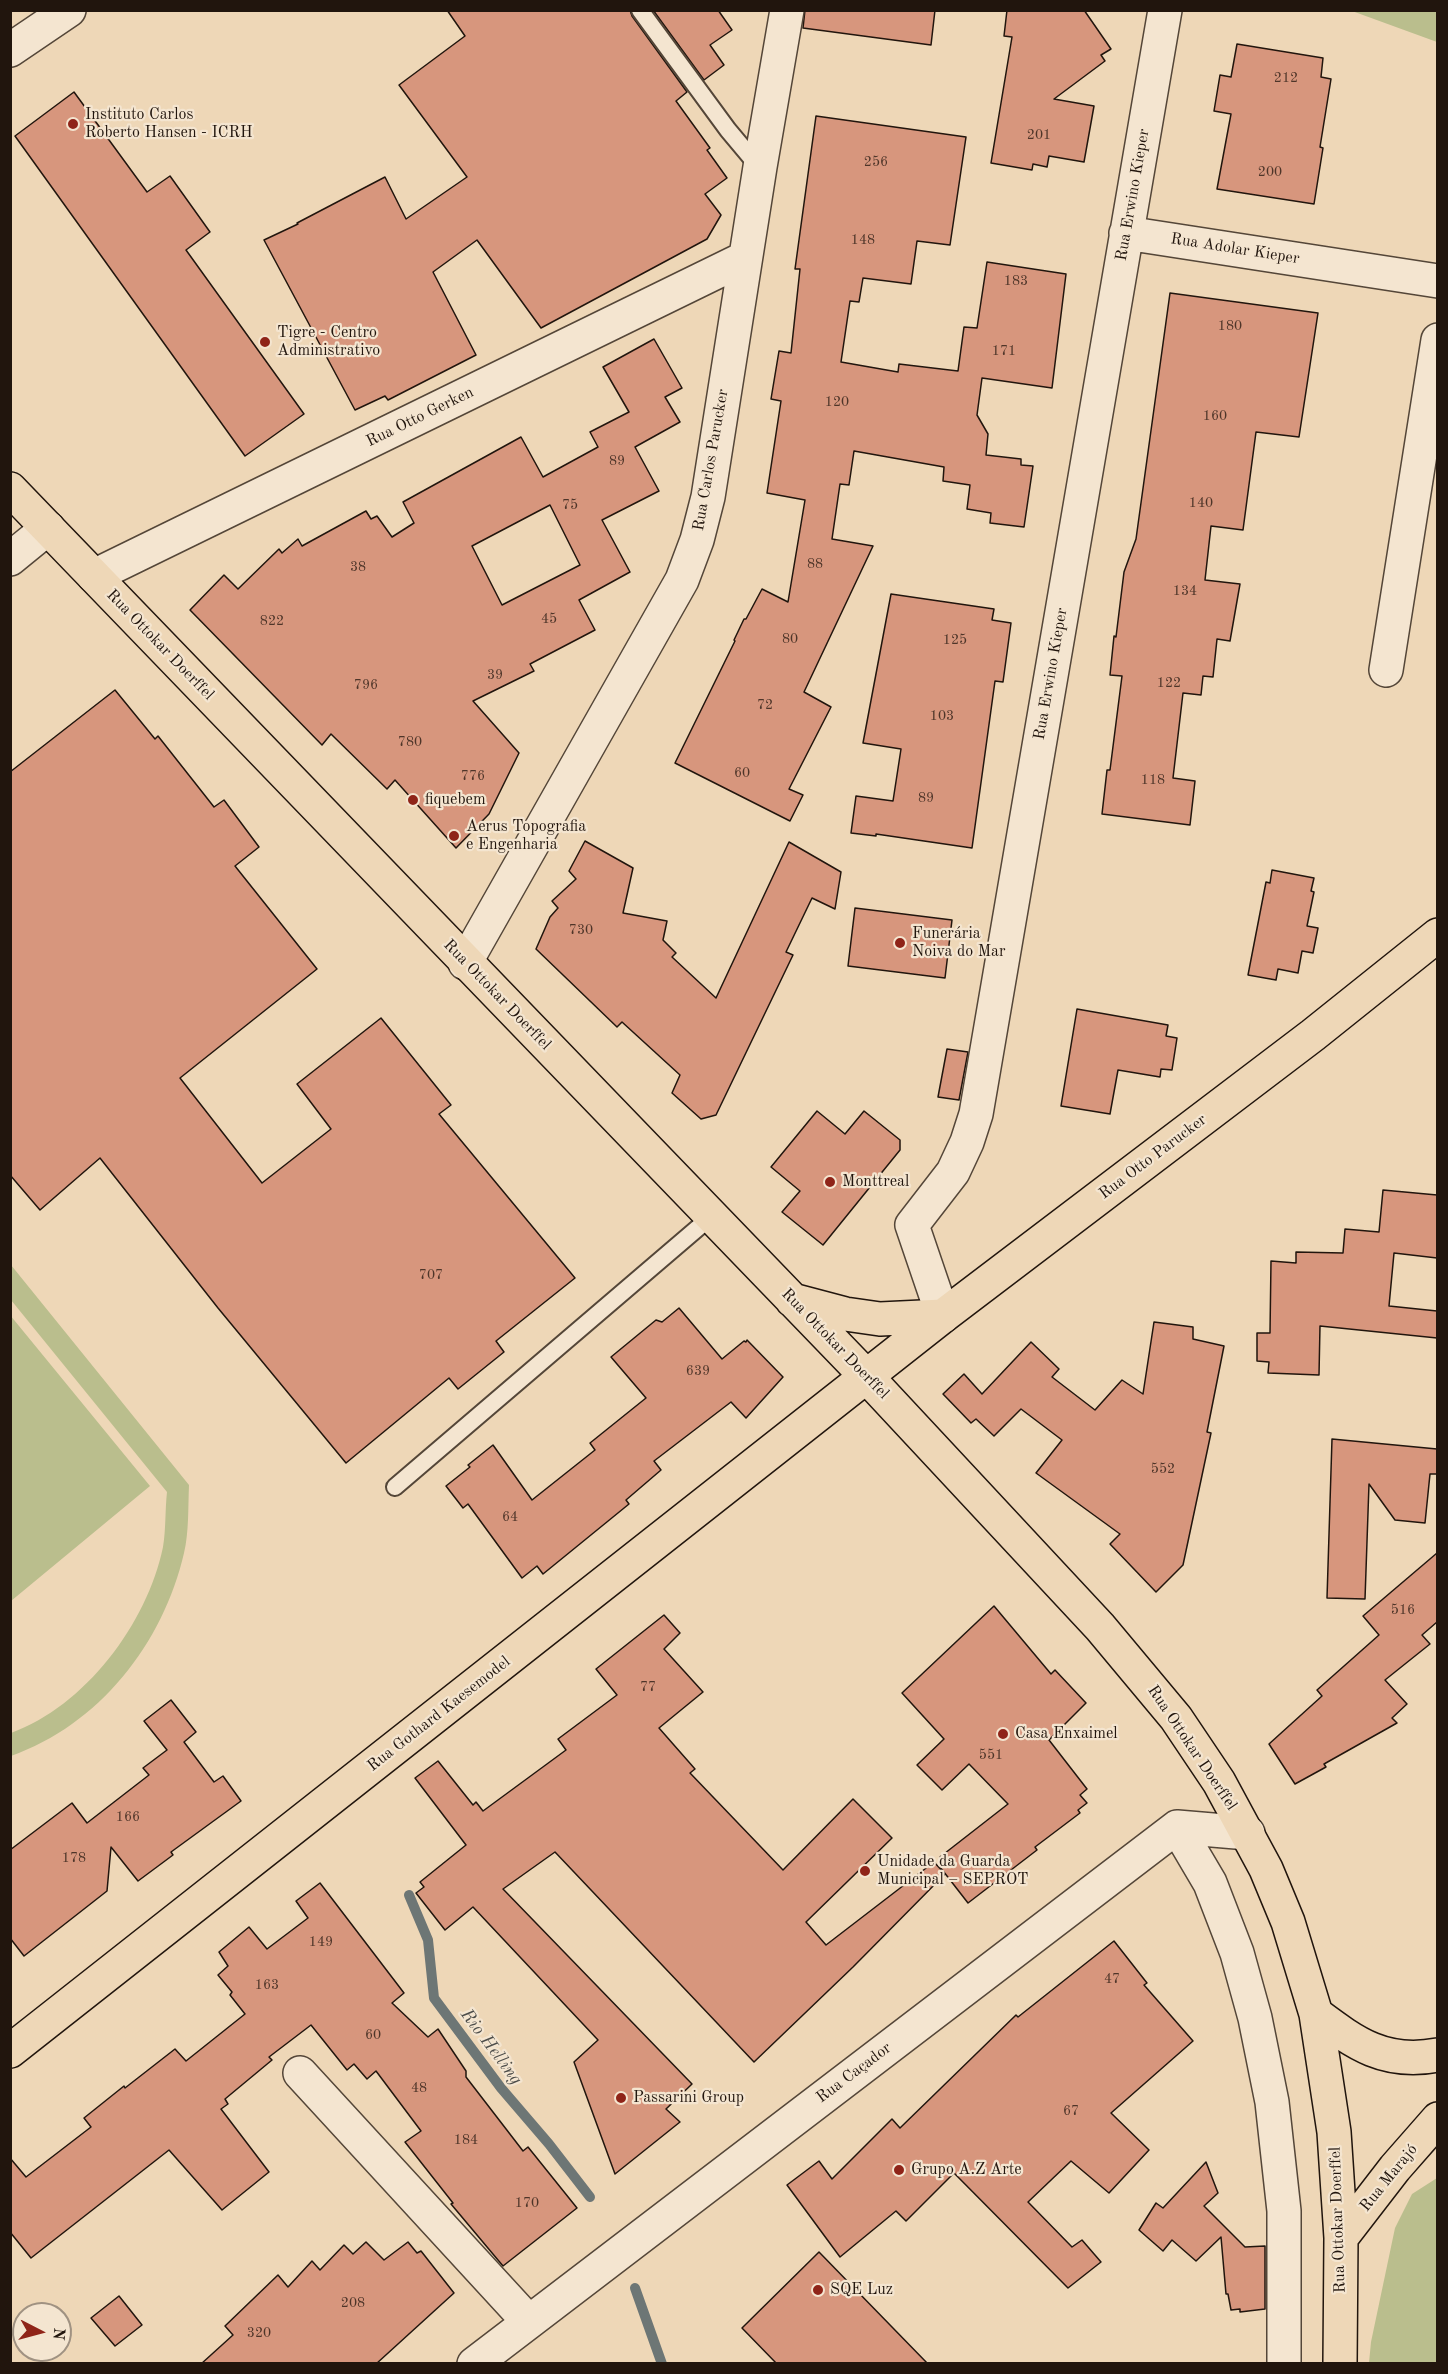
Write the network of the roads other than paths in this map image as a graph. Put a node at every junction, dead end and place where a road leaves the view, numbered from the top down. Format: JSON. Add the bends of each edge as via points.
{"nodes":[{"id":1,"x":69,"y":10,"type":"edge"},
{"id":2,"x":640,"y":10,"type":"edge"},
{"id":3,"x":787,"y":10,"type":"edge"},
{"id":4,"x":1165,"y":10,"type":"edge"},
{"id":5,"x":10,"y":50,"type":"edge"},
{"id":6,"x":760,"y":167,"type":"junction"},
{"id":7,"x":1126,"y":233,"type":"junction"},
{"id":8,"x":745,"y":258,"type":"junction"},
{"id":9,"x":1437,"y":281,"type":"edge"},
{"id":10,"x":1437,"y":340,"type":"edge"},
{"id":11,"x":10,"y":489,"type":"edge"},
{"id":12,"x":48,"y":528,"type":"junction"},
{"id":13,"x":10,"y":559,"type":"edge"},
{"id":14,"x":94,"y":576,"type":"junction"},
{"id":15,"x":1386,"y":670,"type":"dead end"},
{"id":16,"x":1437,"y":935,"type":"edge"},
{"id":17,"x":465,"y":963,"type":"junction"},
{"id":18,"x":713,"y":1215,"type":"junction"},
{"id":19,"x":792,"y":1300,"type":"junction"},
{"id":20,"x":943,"y":1316,"type":"junction"},
{"id":21,"x":867,"y":1377,"type":"junction"},
{"id":22,"x":395,"y":1487,"type":"dead end"},
{"id":23,"x":1177,"y":1827,"type":"junction"},
{"id":24,"x":1248,"y":1833,"type":"junction"},
{"id":25,"x":1316,"y":2014,"type":"junction"},
{"id":26,"x":10,"y":2051,"type":"edge"},
{"id":27,"x":1437,"y":2055,"type":"edge"},
{"id":28,"x":300,"y":2073,"type":"dead end"},
{"id":29,"x":1435,"y":2125,"type":"edge"},
{"id":30,"x":1341,"y":2238,"type":"junction"},
{"id":31,"x":528,"y":2321,"type":"junction"},
{"id":32,"x":474,"y":2364,"type":"edge"},
{"id":33,"x":1284,"y":2364,"type":"edge"},
{"id":34,"x":1340,"y":2364,"type":"edge"}],
"edges":[{"from":1,"to":5,"type":"street"},
{"from":2,"to":6,"type":"lane"},
{"from":3,"to":6,"type":"street","name":"Rua Carlos Parucker"},
{"from":4,"to":7,"type":"street","name":"Rua Erwino Kieper"},
{"from":6,"to":8,"type":"street","name":"Rua Carlos Parucker"},
{"from":7,"to":9,"type":"street","name":"Rua Adolar Kieper"},
{"from":7,"to":20,"type":"street","name":"Rua Erwino Kieper","via":[[976,1114],[953,1172],[912,1225]]},
{"from":8,"to":14,"type":"street","name":"Rua Otto Gerken"},
{"from":8,"to":17,"type":"street","name":"Rua Carlos Parucker","via":[[708,497],[682,580]]},
{"from":10,"to":15,"type":"street"},
{"from":11,"to":12,"type":"main road","name":"Rua Ottokar Doerffel"},
{"from":12,"to":13,"type":"street"},
{"from":12,"to":14,"type":"main road","name":"Rua Ottokar Doerffel"},
{"from":14,"to":17,"type":"main road","name":"Rua Ottokar Doerffel"},
{"from":16,"to":20,"type":"main road","name":"Rua Otto Parucker","via":[[1313,1035]]},
{"from":17,"to":18,"type":"main road","name":"Rua Ottokar Doerffel"},
{"from":18,"to":19,"type":"main road","name":"Rua Ottokar Doerffel"},
{"from":18,"to":22,"type":"lane"},
{"from":19,"to":20,"type":"main road","via":[[880,1319]]},
{"from":19,"to":21,"type":"main road","name":"Rua Ottokar Doerffel"},
{"from":20,"to":21,"type":"main road","name":"Rua Otto Parucker"},
{"from":21,"to":24,"type":"main road","name":"Rua Ottokar Doerffel","via":[[1155,1690],[1219,1782]]},
{"from":21,"to":26,"type":"main road","name":"Rua Gothard Kaesemodel"},
{"from":23,"to":24,"type":"street"},
{"from":23,"to":31,"type":"street","name":"Rua Caçador"},
{"from":23,"to":33,"type":"street","via":[[1210,1883],[1237,1953],[1272,2102],[1284,2211]]},
{"from":24,"to":25,"type":"main road","name":"Rua Ottokar Doerffel","via":[[1288,1922]]},
{"from":25,"to":27,"type":"main road","via":[[1370,2050],[1419,2059]]},
{"from":25,"to":30,"type":"main road","name":"Rua Ottokar Doerffel","via":[[1334,2132]]},
{"from":28,"to":31,"type":"street"},
{"from":29,"to":30,"type":"main road","name":"Rua Marajó","via":[[1395,2168]]},
{"from":30,"to":34,"type":"main road","name":"Rua Ottokar Doerffel"},
{"from":31,"to":32,"type":"street","name":"Rua Caçador"}]}
